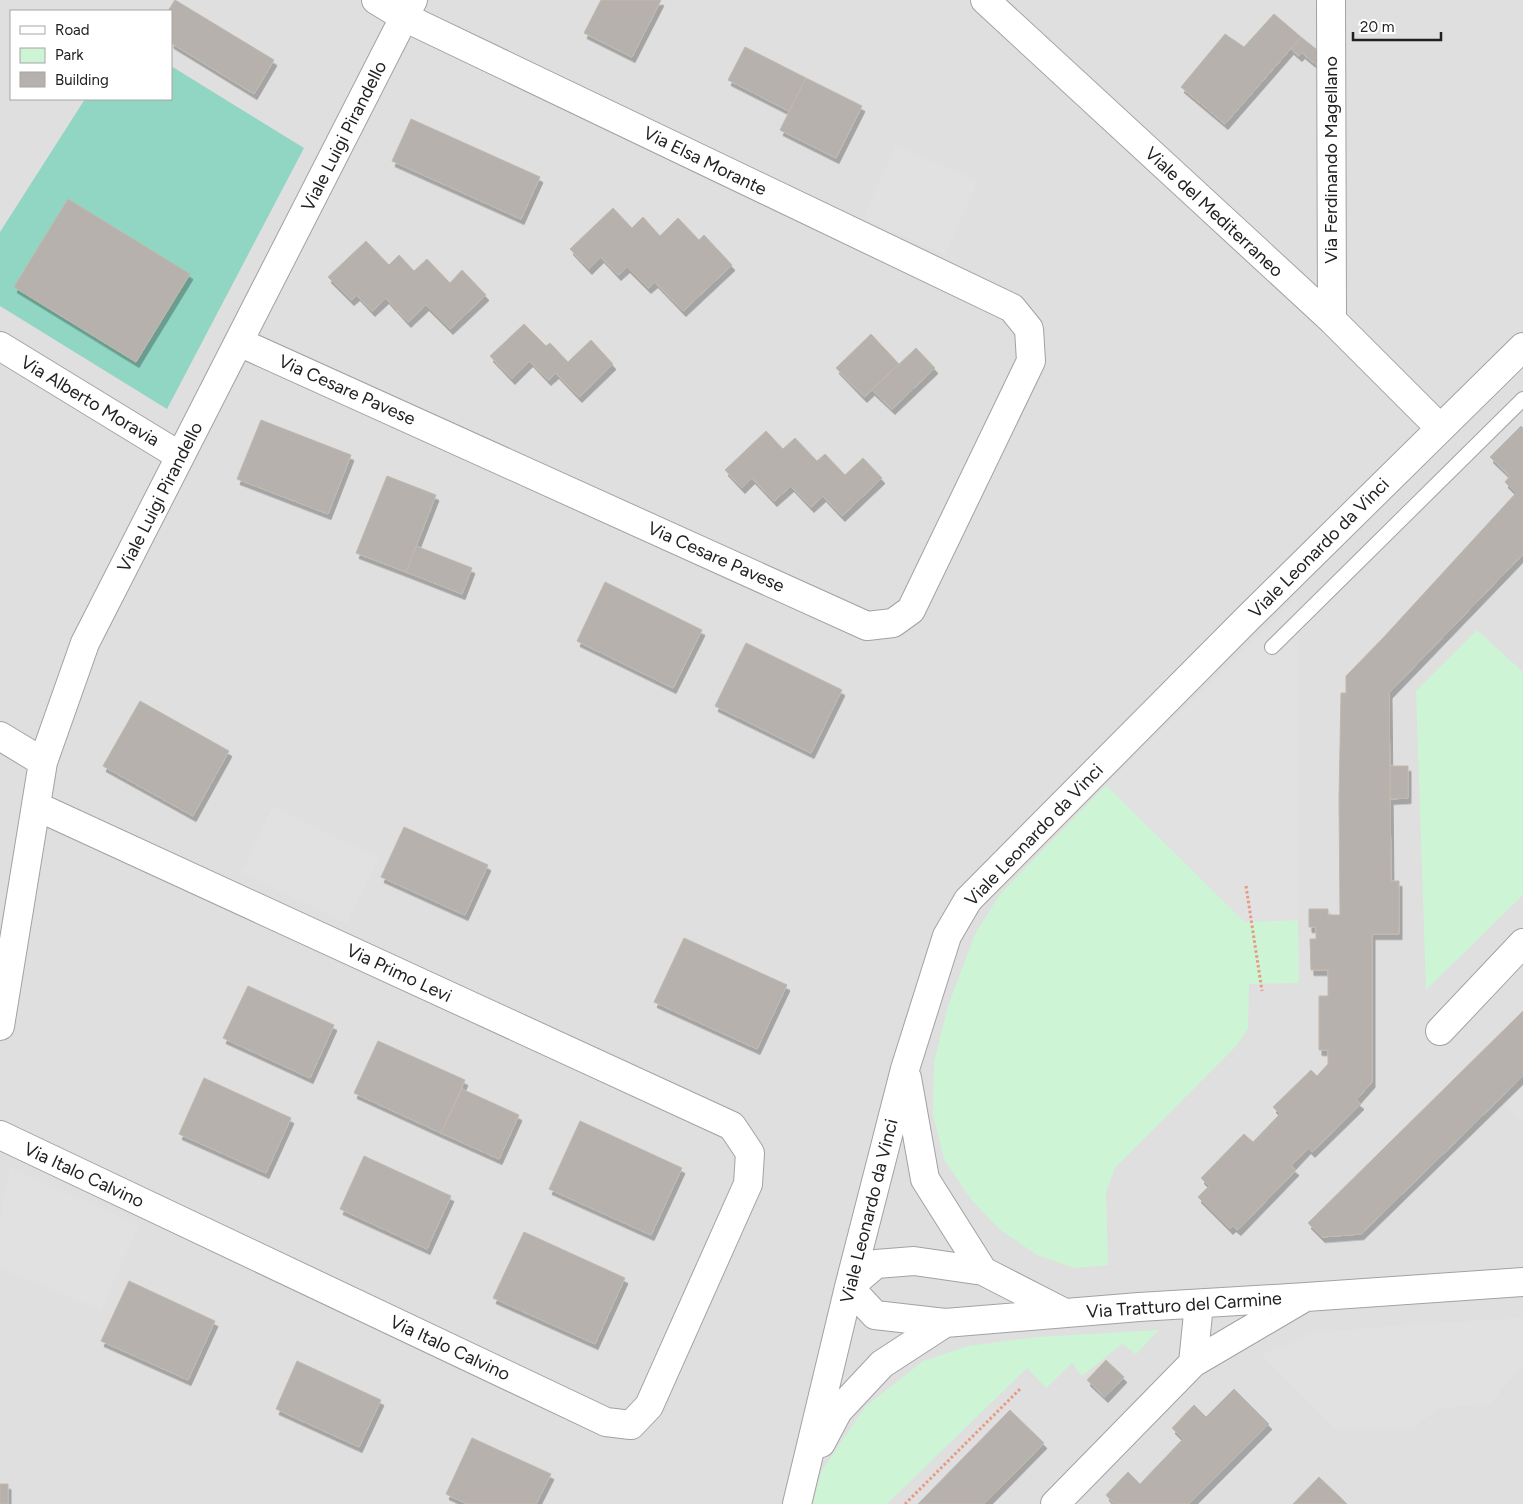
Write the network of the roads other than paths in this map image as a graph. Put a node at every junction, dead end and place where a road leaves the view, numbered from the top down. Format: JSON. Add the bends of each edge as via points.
{"nodes":[{"id":1,"x":376,"y":0,"type":"edge"},
{"id":2,"x":984,"y":0,"type":"edge"},
{"id":3,"x":1331,"y":0,"type":"edge"},
{"id":4,"x":409,"y":9,"type":"edge"},
{"id":5,"x":1332,"y":320,"type":"junction"},
{"id":6,"x":1029,"y":330,"type":"joint"},
{"id":7,"x":239,"y":342,"type":"junction"},
{"id":8,"x":0,"y":346,"type":"edge"},
{"id":9,"x":1523,"y":347,"type":"edge"},
{"id":10,"x":1523,"y":399,"type":"edge"},
{"id":11,"x":1440,"y":428,"type":"junction"},
{"id":12,"x":180,"y":456,"type":"junction"},
{"id":13,"x":1272,"y":648,"type":"dead end"},
{"id":14,"x":0,"y":736,"type":"edge"},
{"id":15,"x":43,"y":762,"type":"junction"},
{"id":16,"x":36,"y":806,"type":"junction"},
{"id":17,"x":1523,"y":942,"type":"edge"},
{"id":18,"x":0,"y":1026,"type":"edge"},
{"id":19,"x":1440,"y":1030,"type":"dead end"},
{"id":20,"x":906,"y":1069,"type":"junction"},
{"id":21,"x":0,"y":1135,"type":"edge"},
{"id":22,"x":750,"y":1153,"type":"joint"},
{"id":23,"x":983,"y":1271,"type":"junction"},
{"id":24,"x":1523,"y":1282,"type":"edge"},
{"id":25,"x":849,"y":1287,"type":"junction"},
{"id":26,"x":1306,"y":1297,"type":"junction"},
{"id":27,"x":1199,"y":1304,"type":"junction"},
{"id":28,"x":1063,"y":1312,"type":"junction"},
{"id":29,"x":945,"y":1323,"type":"junction"},
{"id":30,"x":1193,"y":1363,"type":"junction"},
{"id":31,"x":804,"y":1473,"type":"junction"},
{"id":32,"x":797,"y":1504,"type":"edge"},
{"id":33,"x":1055,"y":1504,"type":"edge"}],
"edges":[{"from":1,"to":4,"type":"street","name":"Via Elsa Morante"},
{"from":2,"to":5,"type":"street","name":"Viale del Mediterraneo"},
{"from":3,"to":5,"type":"street","name":"Via Ferdinando Magellano"},
{"from":4,"to":6,"type":"street","name":"Via Elsa Morante","via":[[1012,308]]},
{"from":4,"to":7,"type":"street","name":"Viale Luigi Pirandello"},
{"from":5,"to":11,"type":"street","name":"Viale del Mediterraneo"},
{"from":6,"to":7,"type":"street","name":"Via Cesare Pavese","via":[[1031,361],[911,610],[893,623],[867,626]]},
{"from":7,"to":12,"type":"street","name":"Viale Luigi Pirandello"},
{"from":8,"to":12,"type":"street","name":"Via Alberto Moravia"},
{"from":9,"to":11,"type":"street","name":"Viale Leonardo da Vinci"},
{"from":10,"to":13,"type":"lane"},
{"from":11,"to":20,"type":"street","name":"Viale Leonardo da Vinci","via":[[968,900],[947,936]]},
{"from":12,"to":15,"type":"street","name":"Viale Luigi Pirandello","via":[[85,643]]},
{"from":14,"to":15,"type":"street"},
{"from":15,"to":16,"type":"street","name":"Viale Luigi Pirandello"},
{"from":16,"to":18,"type":"street","name":"Viale Luigi Pirandello"},
{"from":16,"to":22,"type":"street","name":"Via Primo Levi","via":[[732,1126]]},
{"from":17,"to":19,"type":"street"},
{"from":20,"to":23,"type":"street","via":[[925,1179]]},
{"from":20,"to":25,"type":"street","name":"Viale Leonardo da Vinci"},
{"from":21,"to":22,"type":"street","name":"Via Italo Calvino","via":[[606,1422],[631,1425],[649,1406],[748,1184]]},
{"from":23,"to":25,"type":"street","via":[[914,1262],[876,1264]]},
{"from":23,"to":28,"type":"street"},
{"from":24,"to":26,"type":"street","name":"Via Tratturo del Carmine"},
{"from":25,"to":29,"type":"street","name":"Via Tratturo del Carmine","via":[[875,1315]]},
{"from":25,"to":31,"type":"street","name":"Viale Leonardo da Vinci"},
{"from":26,"to":27,"type":"street","name":"Via Tratturo del Carmine"},
{"from":26,"to":30,"type":"street"},
{"from":27,"to":28,"type":"street","name":"Via Tratturo del Carmine"},
{"from":27,"to":30,"type":"street"},
{"from":28,"to":29,"type":"street","name":"Via Tratturo del Carmine"},
{"from":29,"to":31,"type":"street","via":[[882,1364],[838,1411]]},
{"from":30,"to":33,"type":"street"},
{"from":31,"to":32,"type":"street","name":"Viale Leonardo da Vinci"}]}
